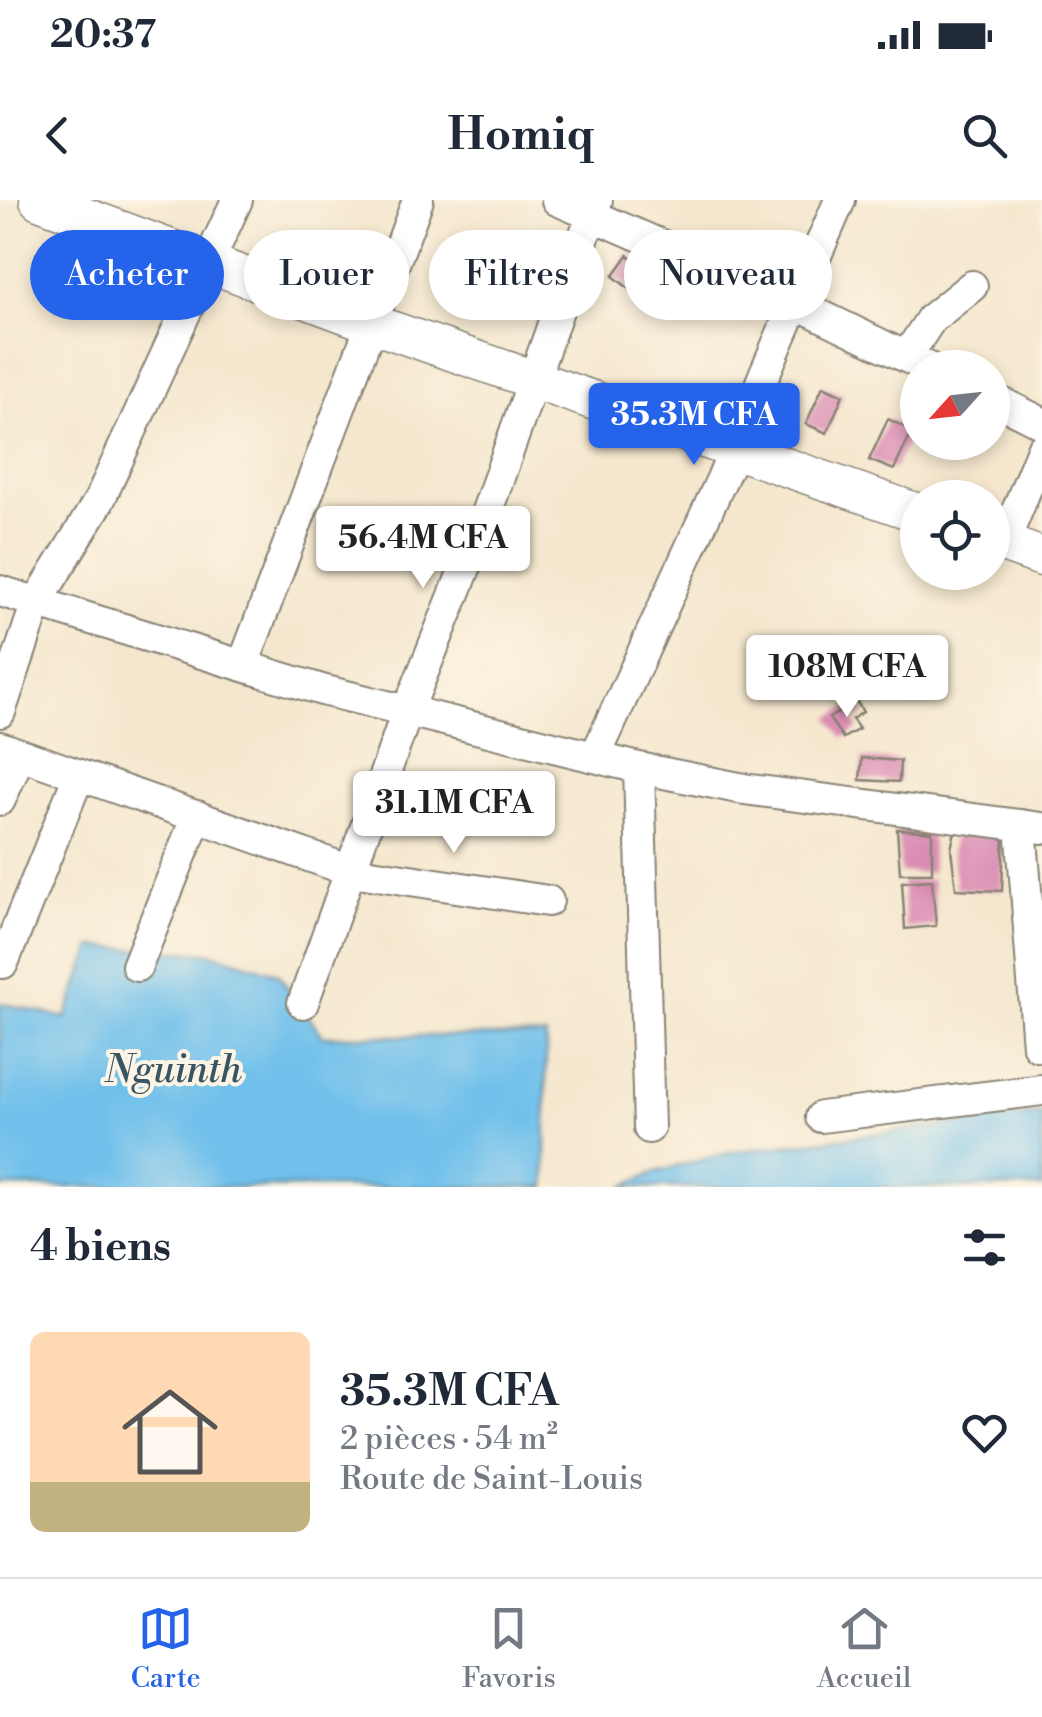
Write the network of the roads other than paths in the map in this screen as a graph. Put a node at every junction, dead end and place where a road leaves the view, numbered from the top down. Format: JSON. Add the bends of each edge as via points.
{"nodes":[{"id":1,"x":39,"y":200,"type":"edge"},
{"id":2,"x":236,"y":200,"type":"edge"},
{"id":3,"x":418,"y":200,"type":"edge"},
{"id":4,"x":557,"y":200,"type":"edge"},
{"id":5,"x":840,"y":200,"type":"edge"},
{"id":6,"x":594,"y":206,"type":"edge"},
{"id":7,"x":116,"y":230,"type":"edge"},
{"id":8,"x":223,"y":230,"type":"edge"},
{"id":9,"x":644,"y":230,"type":"edge"},
{"id":10,"x":827,"y":230,"type":"edge"},
{"id":11,"x":224,"y":272,"type":"edge"},
{"id":12,"x":972,"y":286,"type":"dead end"},
{"id":13,"x":183,"y":320,"type":"edge"},
{"id":14,"x":788,"y":320,"type":"edge"},
{"id":15,"x":830,"y":320,"type":"edge"},
{"id":16,"x":370,"y":324,"type":"junction"},
{"id":17,"x":922,"y":350,"type":"edge"},
{"id":18,"x":900,"y":353,"type":"edge"},
{"id":19,"x":531,"y":381,"type":"junction"},
{"id":20,"x":1010,"y":407,"type":"edge"},
{"id":21,"x":1042,"y":423,"type":"edge"},
{"id":22,"x":735,"y":450,"type":"junction"},
{"id":23,"x":1042,"y":450,"type":"edge"},
{"id":24,"x":900,"y":507,"type":"edge"},
{"id":25,"x":1010,"y":516,"type":"edge"},
{"id":26,"x":1010,"y":545,"type":"edge"},
{"id":27,"x":1042,"y":557,"type":"edge"},
{"id":28,"x":0,"y":590,"type":"edge"},
{"id":29,"x":36,"y":602,"type":"junction"},
{"id":30,"x":243,"y":665,"type":"junction"},
{"id":31,"x":0,"y":712,"type":"edge"},
{"id":32,"x":406,"y":712,"type":"junction"},
{"id":33,"x":10,"y":751,"type":"edge"},
{"id":34,"x":595,"y":757,"type":"junction"},
{"id":35,"x":639,"y":768,"type":"junction"},
{"id":36,"x":79,"y":775,"type":"junction"},
{"id":37,"x":0,"y":800,"type":"edge"},
{"id":38,"x":197,"y":816,"type":"junction"},
{"id":39,"x":1032,"y":827,"type":"edge"},
{"id":40,"x":351,"y":871,"type":"junction"},
{"id":41,"x":548,"y":901,"type":"dead end"},
{"id":42,"x":3,"y":963,"type":"dead end"},
{"id":43,"x":137,"y":966,"type":"dead end"},
{"id":44,"x":304,"y":1004,"type":"dead end"},
{"id":45,"x":1038,"y":1046,"type":"dead end"},
{"id":46,"x":1042,"y":1090,"type":"edge"},
{"id":47,"x":821,"y":1117,"type":"dead end"},
{"id":48,"x":649,"y":1128,"type":"dead end"}],
"edges":[{"from":1,"to":7,"type":"main road"},
{"from":2,"to":8,"type":"street"},
{"from":3,"to":16,"type":"street"},
{"from":4,"to":6,"type":"street"},
{"from":5,"to":10,"type":"street"},
{"from":6,"to":9,"type":"street"},
{"from":6,"to":19,"type":"street"},
{"from":11,"to":16,"type":"main road"},
{"from":12,"to":17,"type":"street","via":[[931,320]]},
{"from":13,"to":29,"type":"street","via":[[99,500]]},
{"from":14,"to":22,"type":"street"},
{"from":15,"to":18,"type":"street"},
{"from":16,"to":19,"type":"main road"},
{"from":16,"to":30,"type":"street"},
{"from":19,"to":22,"type":"main road"},
{"from":19,"to":32,"type":"street","via":[[480,531]]},
{"from":20,"to":21,"type":"street"},
{"from":22,"to":24,"type":"main road"},
{"from":22,"to":34,"type":"street"},
{"from":23,"to":25,"type":"street"},
{"from":26,"to":27,"type":"main road"},
{"from":28,"to":29,"type":"street"},
{"from":29,"to":30,"type":"street"},
{"from":29,"to":31,"type":"street"},
{"from":30,"to":32,"type":"street"},
{"from":32,"to":34,"type":"street"},
{"from":32,"to":40,"type":"street"},
{"from":33,"to":36,"type":"street"},
{"from":33,"to":37,"type":"street"},
{"from":34,"to":35,"type":"street"},
{"from":35,"to":39,"type":"street","via":[[744,789]]},
{"from":35,"to":48,"type":"street"},
{"from":36,"to":38,"type":"street"},
{"from":36,"to":42,"type":"street"},
{"from":38,"to":40,"type":"street"},
{"from":38,"to":43,"type":"street"},
{"from":39,"to":45,"type":"street"},
{"from":40,"to":41,"type":"street"},
{"from":40,"to":44,"type":"street"},
{"from":46,"to":47,"type":"street"}]}
